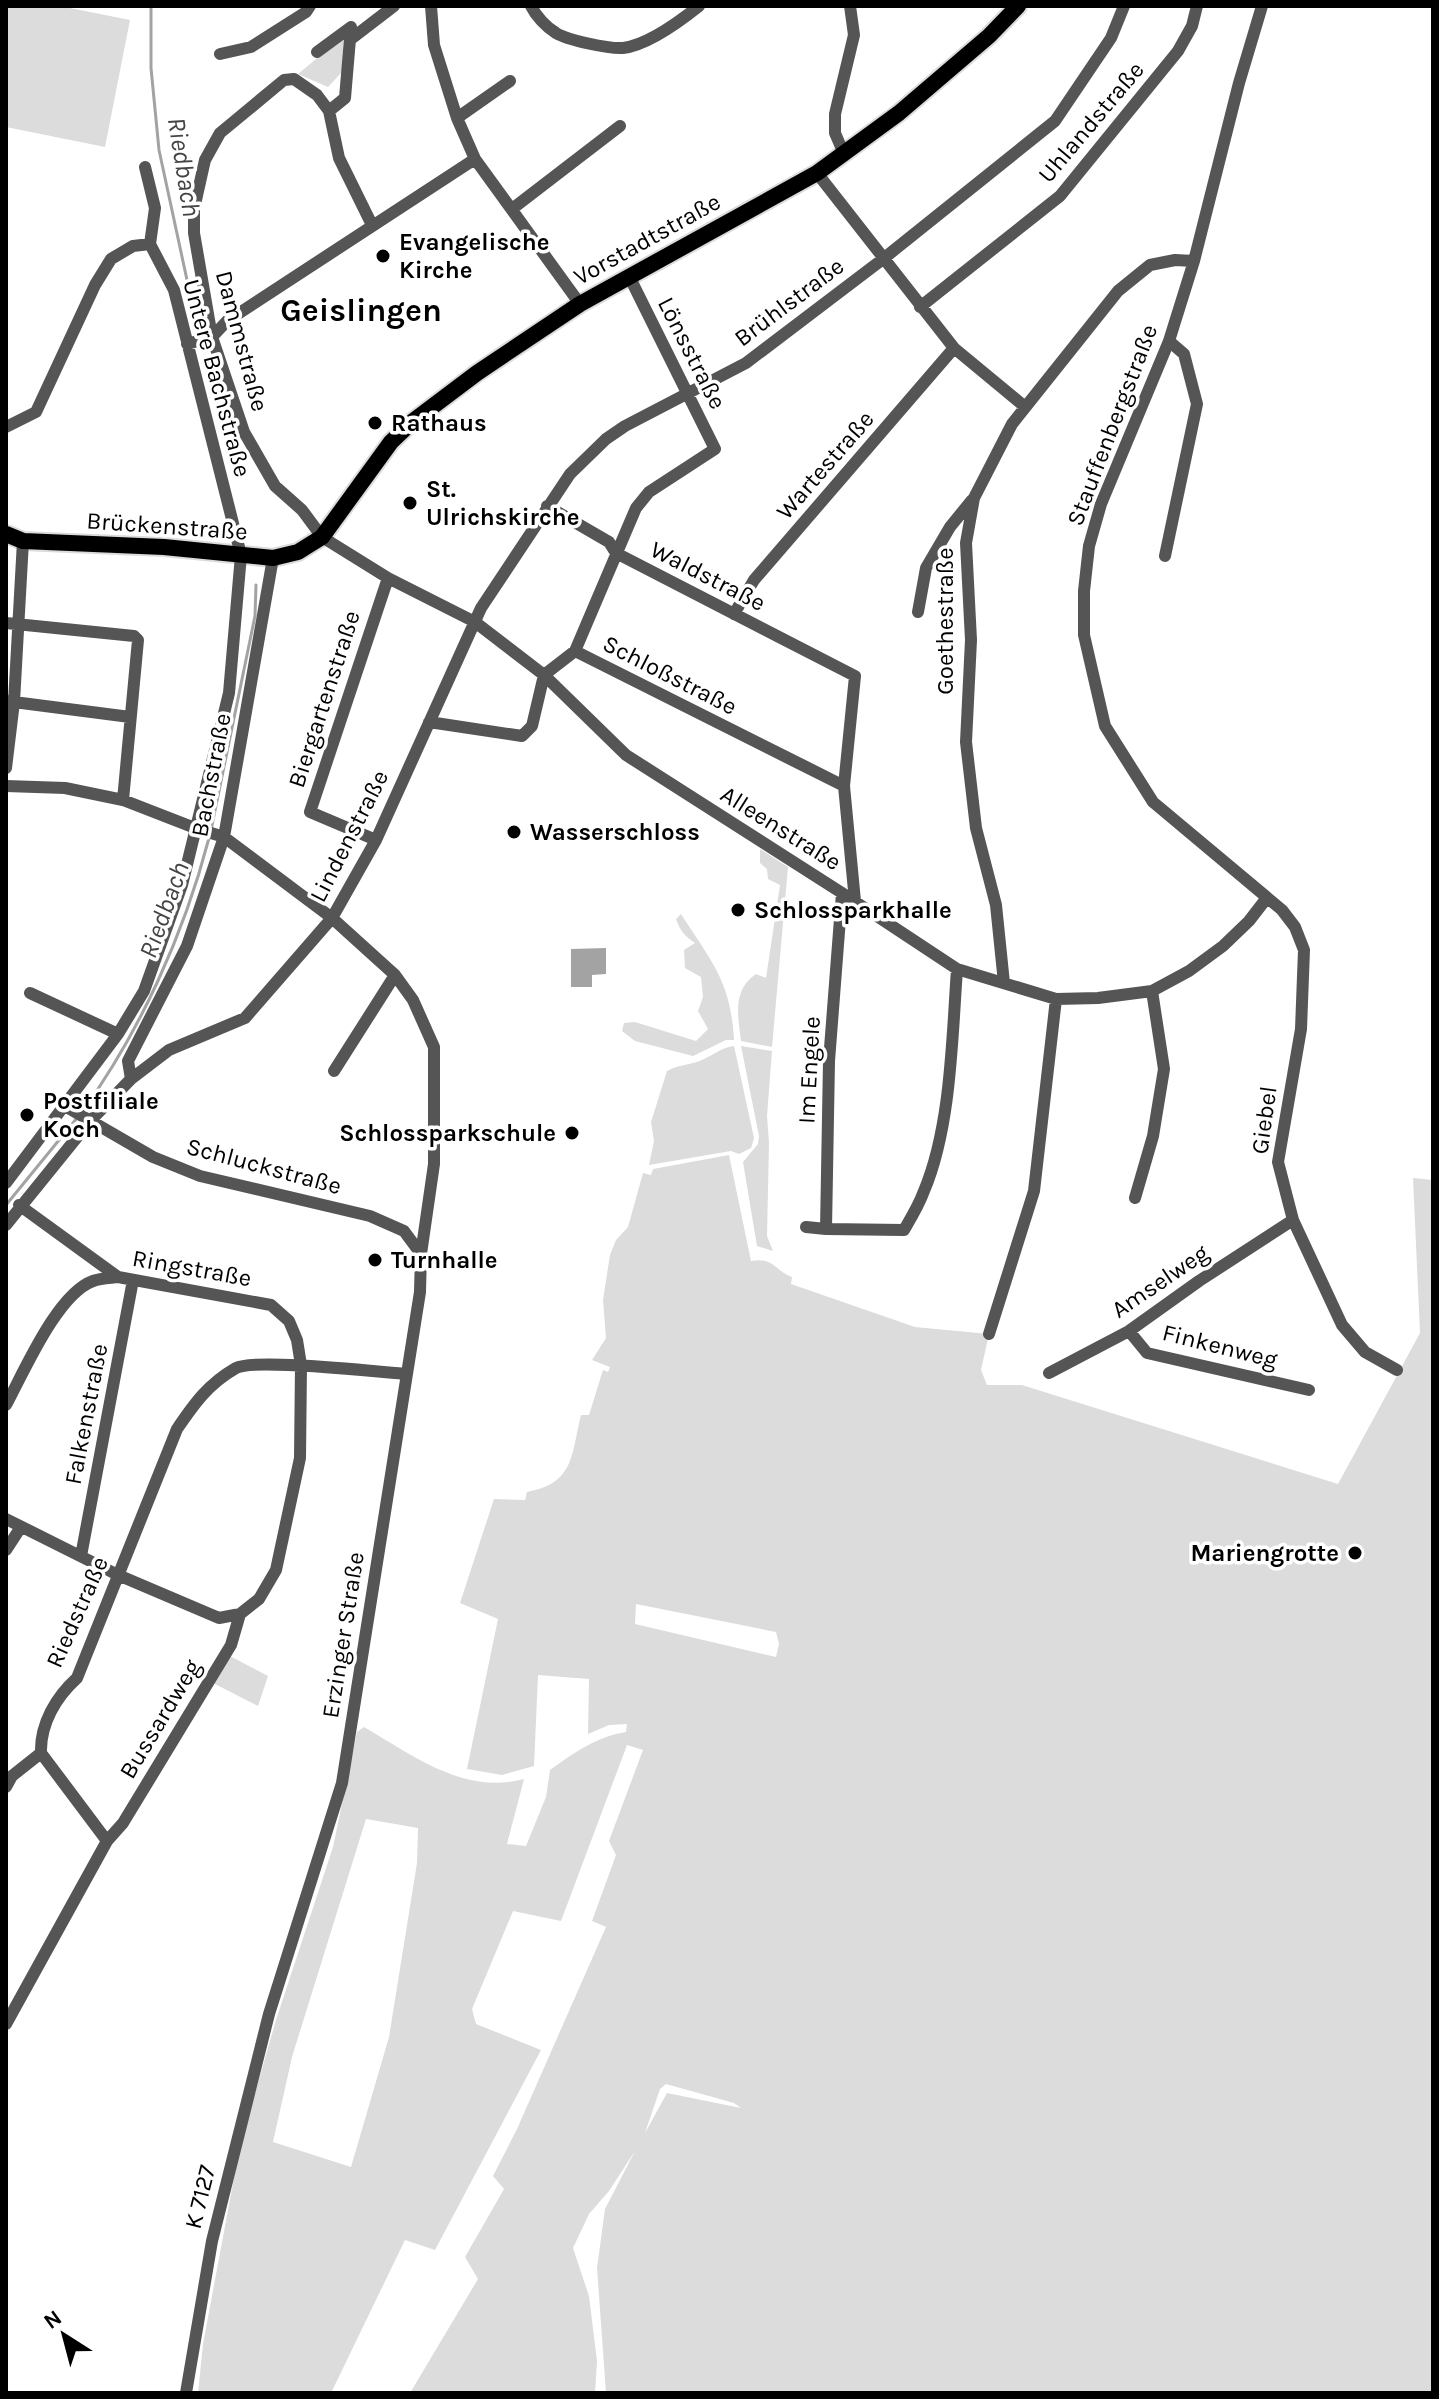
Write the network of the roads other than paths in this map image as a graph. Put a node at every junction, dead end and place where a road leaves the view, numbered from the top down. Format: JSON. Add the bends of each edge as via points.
{"nodes":[{"id":1,"x":310,"y":6,"type":"edge"},
{"id":2,"x":394,"y":6,"type":"edge"},
{"id":3,"x":431,"y":6,"type":"edge"},
{"id":4,"x":531,"y":6,"type":"edge"},
{"id":5,"x":699,"y":6,"type":"edge"},
{"id":6,"x":850,"y":6,"type":"edge"},
{"id":7,"x":1018,"y":6,"type":"edge"},
{"id":8,"x":1124,"y":6,"type":"edge"},
{"id":9,"x":1197,"y":6,"type":"edge"},
{"id":10,"x":1262,"y":6,"type":"edge"},
{"id":11,"x":351,"y":33,"type":"junction"},
{"id":12,"x":317,"y":52,"type":"dead end"},
{"id":13,"x":220,"y":54,"type":"dead end"},
{"id":14,"x":510,"y":81,"type":"dead end"},
{"id":15,"x":329,"y":111,"type":"junction"},
{"id":16,"x":457,"y":118,"type":"junction"},
{"id":17,"x":620,"y":126,"type":"dead end"},
{"id":18,"x":844,"y":154,"type":"junction"},
{"id":19,"x":475,"y":159,"type":"junction"},
{"id":20,"x":145,"y":167,"type":"dead end"},
{"id":21,"x":817,"y":173,"type":"junction"},
{"id":22,"x":512,"y":209,"type":"junction"},
{"id":23,"x":372,"y":225,"type":"junction"},
{"id":24,"x":150,"y":244,"type":"junction"},
{"id":25,"x":883,"y":259,"type":"junction"},
{"id":26,"x":1194,"y":261,"type":"junction"},
{"id":27,"x":629,"y":276,"type":"junction"},
{"id":28,"x":580,"y":304,"type":"junction"},
{"id":29,"x":920,"y":307,"type":"junction"},
{"id":30,"x":212,"y":337,"type":"junction"},
{"id":31,"x":1169,"y":341,"type":"junction"},
{"id":32,"x":187,"y":344,"type":"junction"},
{"id":33,"x":954,"y":348,"type":"junction"},
{"id":34,"x":687,"y":391,"type":"junction"},
{"id":35,"x":1024,"y":406,"type":"junction"},
{"id":36,"x":6,"y":427,"type":"edge"},
{"id":37,"x":974,"y":498,"type":"junction"},
{"id":38,"x":547,"y":506,"type":"junction"},
{"id":39,"x":6,"y":534,"type":"edge"},
{"id":40,"x":322,"y":537,"type":"junction"},
{"id":41,"x":23,"y":541,"type":"junction"},
{"id":42,"x":616,"y":553,"type":"junction"},
{"id":43,"x":241,"y":555,"type":"junction"},
{"id":44,"x":1165,"y":556,"type":"dead end"},
{"id":45,"x":273,"y":558,"type":"junction"},
{"id":46,"x":388,"y":578,"type":"junction"},
{"id":47,"x":918,"y":612,"type":"dead end"},
{"id":48,"x":734,"y":614,"type":"junction"},
{"id":49,"x":475,"y":622,"type":"junction"},
{"id":50,"x":6,"y":623,"type":"edge"},
{"id":51,"x":20,"y":624,"type":"junction"},
{"id":52,"x":575,"y":651,"type":"junction"},
{"id":53,"x":544,"y":675,"type":"junction"},
{"id":54,"x":10,"y":702,"type":"edge"},
{"id":55,"x":130,"y":717,"type":"junction"},
{"id":56,"x":429,"y":722,"type":"junction"},
{"id":57,"x":6,"y":768,"type":"edge"},
{"id":58,"x":6,"y":786,"type":"edge"},
{"id":59,"x":844,"y":786,"type":"junction"},
{"id":60,"x":123,"y":800,"type":"junction"},
{"id":61,"x":210,"y":833,"type":"junction"},
{"id":62,"x":376,"y":840,"type":"junction"},
{"id":63,"x":842,"y":893,"type":"junction"},
{"id":64,"x":1266,"y":899,"type":"junction"},
{"id":65,"x":855,"y":901,"type":"junction"},
{"id":66,"x":332,"y":918,"type":"junction"},
{"id":67,"x":176,"y":941,"type":"junction"},
{"id":68,"x":957,"y":969,"type":"junction"},
{"id":69,"x":395,"y":975,"type":"junction"},
{"id":70,"x":1004,"y":983,"type":"junction"},
{"id":71,"x":1152,"y":991,"type":"junction"},
{"id":72,"x":30,"y":993,"type":"dead end"},
{"id":73,"x":1056,"y":999,"type":"junction"},
{"id":74,"x":118,"y":1034,"type":"junction"},
{"id":75,"x":334,"y":1071,"type":"dead end"},
{"id":76,"x":131,"y":1079,"type":"junction"},
{"id":77,"x":69,"y":1108,"type":"junction"},
{"id":78,"x":88,"y":1119,"type":"junction"},
{"id":79,"x":6,"y":1183,"type":"edge"},
{"id":80,"x":1135,"y":1198,"type":"dead end"},
{"id":81,"x":19,"y":1205,"type":"junction"},
{"id":82,"x":1293,"y":1220,"type":"junction"},
{"id":83,"x":6,"y":1225,"type":"edge"},
{"id":84,"x":806,"y":1227,"type":"dead end"},
{"id":85,"x":826,"y":1229,"type":"junction"},
{"id":86,"x":421,"y":1254,"type":"junction"},
{"id":87,"x":118,"y":1277,"type":"junction"},
{"id":88,"x":133,"y":1280,"type":"junction"},
{"id":89,"x":1129,"y":1331,"type":"junction"},
{"id":90,"x":989,"y":1334,"type":"dead end"},
{"id":91,"x":301,"y":1365,"type":"junction"},
{"id":92,"x":1397,"y":1370,"type":"dead end"},
{"id":93,"x":1049,"y":1373,"type":"dead end"},
{"id":94,"x":407,"y":1374,"type":"junction"},
{"id":95,"x":1309,"y":1390,"type":"dead end"},
{"id":96,"x":6,"y":1405,"type":"edge"},
{"id":97,"x":6,"y":1519,"type":"edge"},
{"id":98,"x":21,"y":1527,"type":"junction"},
{"id":99,"x":6,"y":1550,"type":"edge"},
{"id":100,"x":81,"y":1556,"type":"junction"},
{"id":101,"x":118,"y":1575,"type":"junction"},
{"id":102,"x":240,"y":1614,"type":"junction"},
{"id":103,"x":41,"y":1753,"type":"junction"},
{"id":104,"x":6,"y":1787,"type":"edge"},
{"id":105,"x":107,"y":1841,"type":"junction"},
{"id":106,"x":269,"y":2014,"type":"joint"},
{"id":107,"x":6,"y":2024,"type":"edge"},
{"id":108,"x":186,"y":2393,"type":"edge"}],
"edges":[{"from":1,"to":13,"type":"street","via":[[251,47]]},
{"from":2,"to":11,"type":"street"},
{"from":3,"to":16,"type":"street","via":[[434,45]]},
{"from":4,"to":5,"type":"street","via":[[558,35],[609,48],[625,48],[673,27]]},
{"from":6,"to":18,"type":"street","via":[[854,35],[835,114],[835,133]]},
{"from":7,"to":18,"type":"main road","name":"Vorstadtstraße","via":[[899,113]]},
{"from":8,"to":25,"type":"street","name":"Brühlstraße","via":[[1111,38],[1055,121]]},
{"from":9,"to":29,"type":"street","name":"Uhlandstraße","via":[[1178,51],[1060,196]]},
{"from":10,"to":26,"type":"street","name":"Stauffenbergstraße"},
{"from":11,"to":12,"type":"street"},
{"from":11,"to":15,"type":"street","via":[[345,98]]},
{"from":14,"to":16,"type":"street"},
{"from":15,"to":23,"type":"street","via":[[339,158]]},
{"from":15,"to":30,"type":"street","name":"Dammstraße","via":[[294,79],[284,80],[220,133],[205,160],[194,233]]},
{"from":16,"to":19,"type":"street"},
{"from":17,"to":22,"type":"street"},
{"from":18,"to":21,"type":"main road","name":"Vorstadtstraße"},
{"from":19,"to":22,"type":"street"},
{"from":19,"to":23,"type":"street"},
{"from":20,"to":24,"type":"street","via":[[155,208]]},
{"from":21,"to":25,"type":"street"},
{"from":21,"to":27,"type":"main road","name":"Vorstadtstraße"},
{"from":22,"to":28,"type":"street"},
{"from":23,"to":30,"type":"street","via":[[227,321]]},
{"from":24,"to":32,"type":"street","name":"Untere Bachstraße","via":[[174,290]]},
{"from":24,"to":36,"type":"street","via":[[133,246],[111,259],[36,412]]},
{"from":25,"to":29,"type":"street"},
{"from":25,"to":34,"type":"street","name":"Brühlstraße","via":[[746,363]]},
{"from":26,"to":31,"type":"street","name":"Stauffenbergstraße"},
{"from":26,"to":35,"type":"street","name":"Goethestraße","via":[[1150,265],[1118,291]]},
{"from":27,"to":28,"type":"main road","name":"Vorstadtstraße"},
{"from":27,"to":34,"type":"street","name":"Lönsstraße"},
{"from":28,"to":40,"type":"main road","name":"Vorstadtstraße","via":[[412,422],[391,442]]},
{"from":29,"to":33,"type":"street"},
{"from":30,"to":32,"type":"street"},
{"from":30,"to":40,"type":"street","name":"Dammstraße","via":[[244,432],[275,486]]},
{"from":31,"to":44,"type":"street","via":[[1184,354],[1197,404]]},
{"from":31,"to":64,"type":"street","name":"Stauffenbergstraße","via":[[1101,504],[1089,546],[1084,635],[1105,726],[1153,802]]},
{"from":32,"to":43,"type":"street","name":"Untere Bachstraße"},
{"from":33,"to":35,"type":"street"},
{"from":33,"to":48,"type":"street","name":"Wartestraße","via":[[754,580]]},
{"from":34,"to":38,"type":"street","name":"Brühlstraße","via":[[606,439]]},
{"from":34,"to":42,"type":"street","name":"Lönsstraße","via":[[715,449],[649,492]]},
{"from":35,"to":37,"type":"street","name":"Goethestraße"},
{"from":37,"to":47,"type":"street","via":[[926,568]]},
{"from":37,"to":70,"type":"street","name":"Goethestraße","via":[[966,543],[971,640],[966,742],[976,828],[996,905]]},
{"from":38,"to":42,"type":"street","name":"Waldstraße","via":[[609,542]]},
{"from":38,"to":49,"type":"street","name":"Brühlstraße"},
{"from":39,"to":41,"type":"main road","name":"Brückenstraße"},
{"from":40,"to":45,"type":"main road","name":"Brückenstraße","via":[[298,552]]},
{"from":40,"to":46,"type":"street"},
{"from":41,"to":43,"type":"main road","name":"Brückenstraße"},
{"from":41,"to":51,"type":"street"},
{"from":42,"to":48,"type":"street","name":"Waldstraße"},
{"from":42,"to":52,"type":"street"},
{"from":43,"to":45,"type":"main road","name":"Brückenstraße"},
{"from":43,"to":61,"type":"street","name":"Bachstraße"},
{"from":45,"to":61,"type":"street","name":"Bachstraße"},
{"from":46,"to":49,"type":"street"},
{"from":46,"to":62,"type":"street","name":"Biergartenstraße","via":[[310,812]]},
{"from":48,"to":59,"type":"street","name":"Waldstraße","via":[[855,676]]},
{"from":49,"to":53,"type":"street"},
{"from":49,"to":56,"type":"street","name":"Lindenstraße"},
{"from":50,"to":51,"type":"street"},
{"from":51,"to":54,"type":"street"},
{"from":51,"to":55,"type":"street","via":[[134,636],[138,640]]},
{"from":52,"to":53,"type":"street","name":"Schloßstraße"},
{"from":52,"to":59,"type":"street","name":"Schloßstraße"},
{"from":53,"to":56,"type":"street","via":[[532,726],[522,736]]},
{"from":53,"to":63,"type":"street","name":"Alleenstraße","via":[[626,755]]},
{"from":54,"to":55,"type":"street"},
{"from":54,"to":57,"type":"street"},
{"from":55,"to":60,"type":"street"},
{"from":56,"to":62,"type":"street","name":"Lindenstraße"},
{"from":58,"to":60,"type":"street","name":"Erzinger Straße","via":[[65,788]]},
{"from":59,"to":65,"type":"street"},
{"from":60,"to":61,"type":"street","name":"Erzinger Straße"},
{"from":61,"to":66,"type":"street","name":"Erzinger Straße"},
{"from":61,"to":67,"type":"street","name":"Bachstraße"},
{"from":61,"to":67,"type":"street","name":"Bachstraße","via":[[182,885]]},
{"from":62,"to":66,"type":"street","name":"Lindenstraße"},
{"from":63,"to":65,"type":"street","name":"Alleenstraße"},
{"from":63,"to":85,"type":"street","name":"Im Engele","via":[[829,1061]]},
{"from":64,"to":71,"type":"street","name":"Alleenstraße","via":[[1223,946]]},
{"from":64,"to":82,"type":"street","name":"Giebel","via":[[1295,927],[1304,950],[1301,1029],[1278,1162]]},
{"from":65,"to":68,"type":"street","name":"Alleenstraße"},
{"from":66,"to":69,"type":"street","name":"Erzinger Straße"},
{"from":66,"to":76,"type":"street","name":"Lindenstraße","via":[[245,1018],[169,1050]]},
{"from":67,"to":74,"type":"street","name":"Bachstraße"},
{"from":67,"to":76,"type":"street","name":"Bachstraße","via":[[128,1061]]},
{"from":68,"to":70,"type":"street","name":"Alleenstraße"},
{"from":68,"to":85,"type":"street","via":[[950,1065],[937,1151],[924,1192],[904,1230]]},
{"from":69,"to":75,"type":"street"},
{"from":69,"to":86,"type":"street","name":"Erzinger Straße","via":[[434,1047],[434,1164]]},
{"from":70,"to":73,"type":"street","name":"Alleenstraße"},
{"from":71,"to":73,"type":"street","name":"Alleenstraße"},
{"from":71,"to":80,"type":"street","via":[[1164,1069]]},
{"from":72,"to":74,"type":"street"},
{"from":73,"to":90,"type":"street","via":[[1034,1191]]},
{"from":74,"to":77,"type":"street","name":"Bachstraße"},
{"from":76,"to":78,"type":"street"},
{"from":77,"to":78,"type":"street","name":"Schluckstraße"},
{"from":77,"to":79,"type":"street","name":"Bachstraße"},
{"from":78,"to":81,"type":"street"},
{"from":78,"to":86,"type":"street","name":"Schluckstraße","via":[[153,1157],[200,1176],[370,1216],[404,1231]]},
{"from":81,"to":83,"type":"street"},
{"from":81,"to":87,"type":"street"},
{"from":82,"to":89,"type":"street","name":"Amselweg"},
{"from":82,"to":92,"type":"street","name":"Giebel","via":[[1342,1325],[1365,1352]]},
{"from":84,"to":85,"type":"street"},
{"from":86,"to":94,"type":"street","name":"Erzinger Straße","number":"K 7127"},
{"from":87,"to":88,"type":"street","name":"Ringstraße"},
{"from":87,"to":96,"type":"street","name":"Ringstraße","via":[[93,1281],[73,1293]]},
{"from":88,"to":91,"type":"street","name":"Ringstraße","via":[[271,1305],[289,1321]]},
{"from":88,"to":100,"type":"street","name":"Falkenstraße"},
{"from":89,"to":93,"type":"street","name":"Amselweg"},
{"from":89,"to":95,"type":"street","name":"Finkenweg","via":[[1147,1353]]},
{"from":91,"to":94,"type":"street","name":"Riedstraße"},
{"from":91,"to":101,"type":"street","name":"Riedstraße","via":[[239,1366],[201,1394],[177,1429]]},
{"from":91,"to":102,"type":"street","name":"Ringstraße","via":[[300,1458],[276,1570],[259,1599]]},
{"from":94,"to":106,"type":"street","name":"Erzinger Straße","number":"K 7127","via":[[342,1783]]},
{"from":97,"to":98,"type":"street"},
{"from":98,"to":99,"type":"street"},
{"from":98,"to":100,"type":"street"},
{"from":100,"to":101,"type":"street"},
{"from":101,"to":102,"type":"street","via":[[219,1618]]},
{"from":101,"to":103,"type":"street","name":"Riedstraße","via":[[77,1678],[55,1704],[41,1738]]},
{"from":102,"to":105,"type":"street","name":"Bussardweg","via":[[231,1645]]},
{"from":103,"to":104,"type":"street"},
{"from":103,"to":105,"type":"street"},
{"from":105,"to":107,"type":"street"},
{"from":106,"to":108,"type":"street","name":"K 7127","number":"K 7127","via":[[212,2241]]}]}
